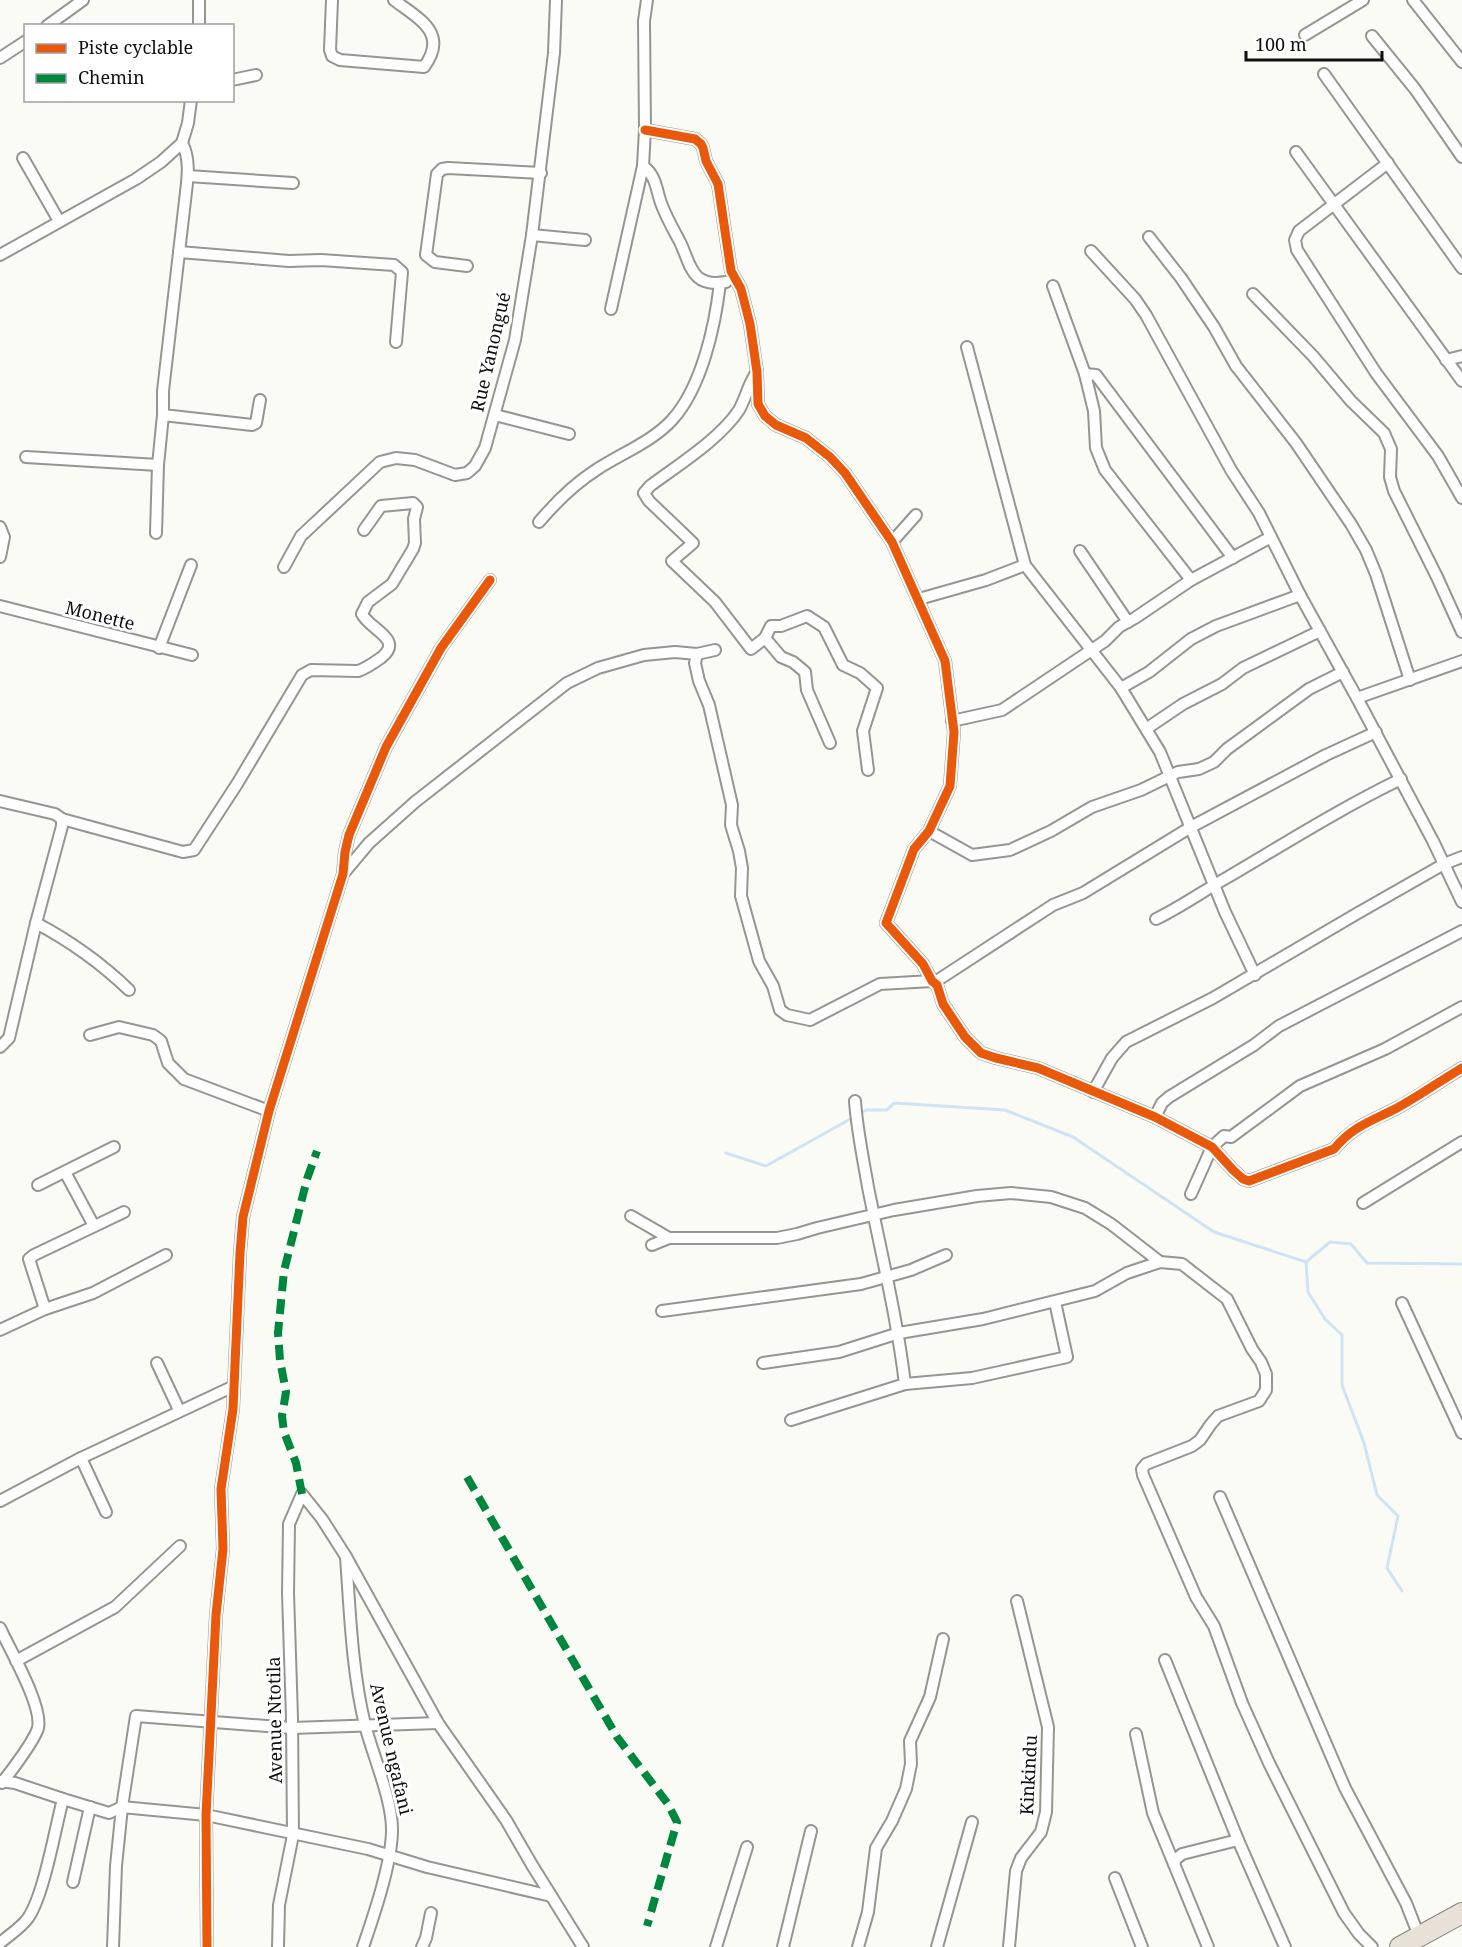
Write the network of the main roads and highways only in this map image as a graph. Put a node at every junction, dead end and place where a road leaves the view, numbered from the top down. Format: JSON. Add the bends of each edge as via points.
{"nodes":[{"id":1,"x":1462,"y":1913,"type":"edge"},
{"id":2,"x":1400,"y":1947,"type":"edge"}],
"edges":[{"from":1,"to":2,"type":"highway"}]}
